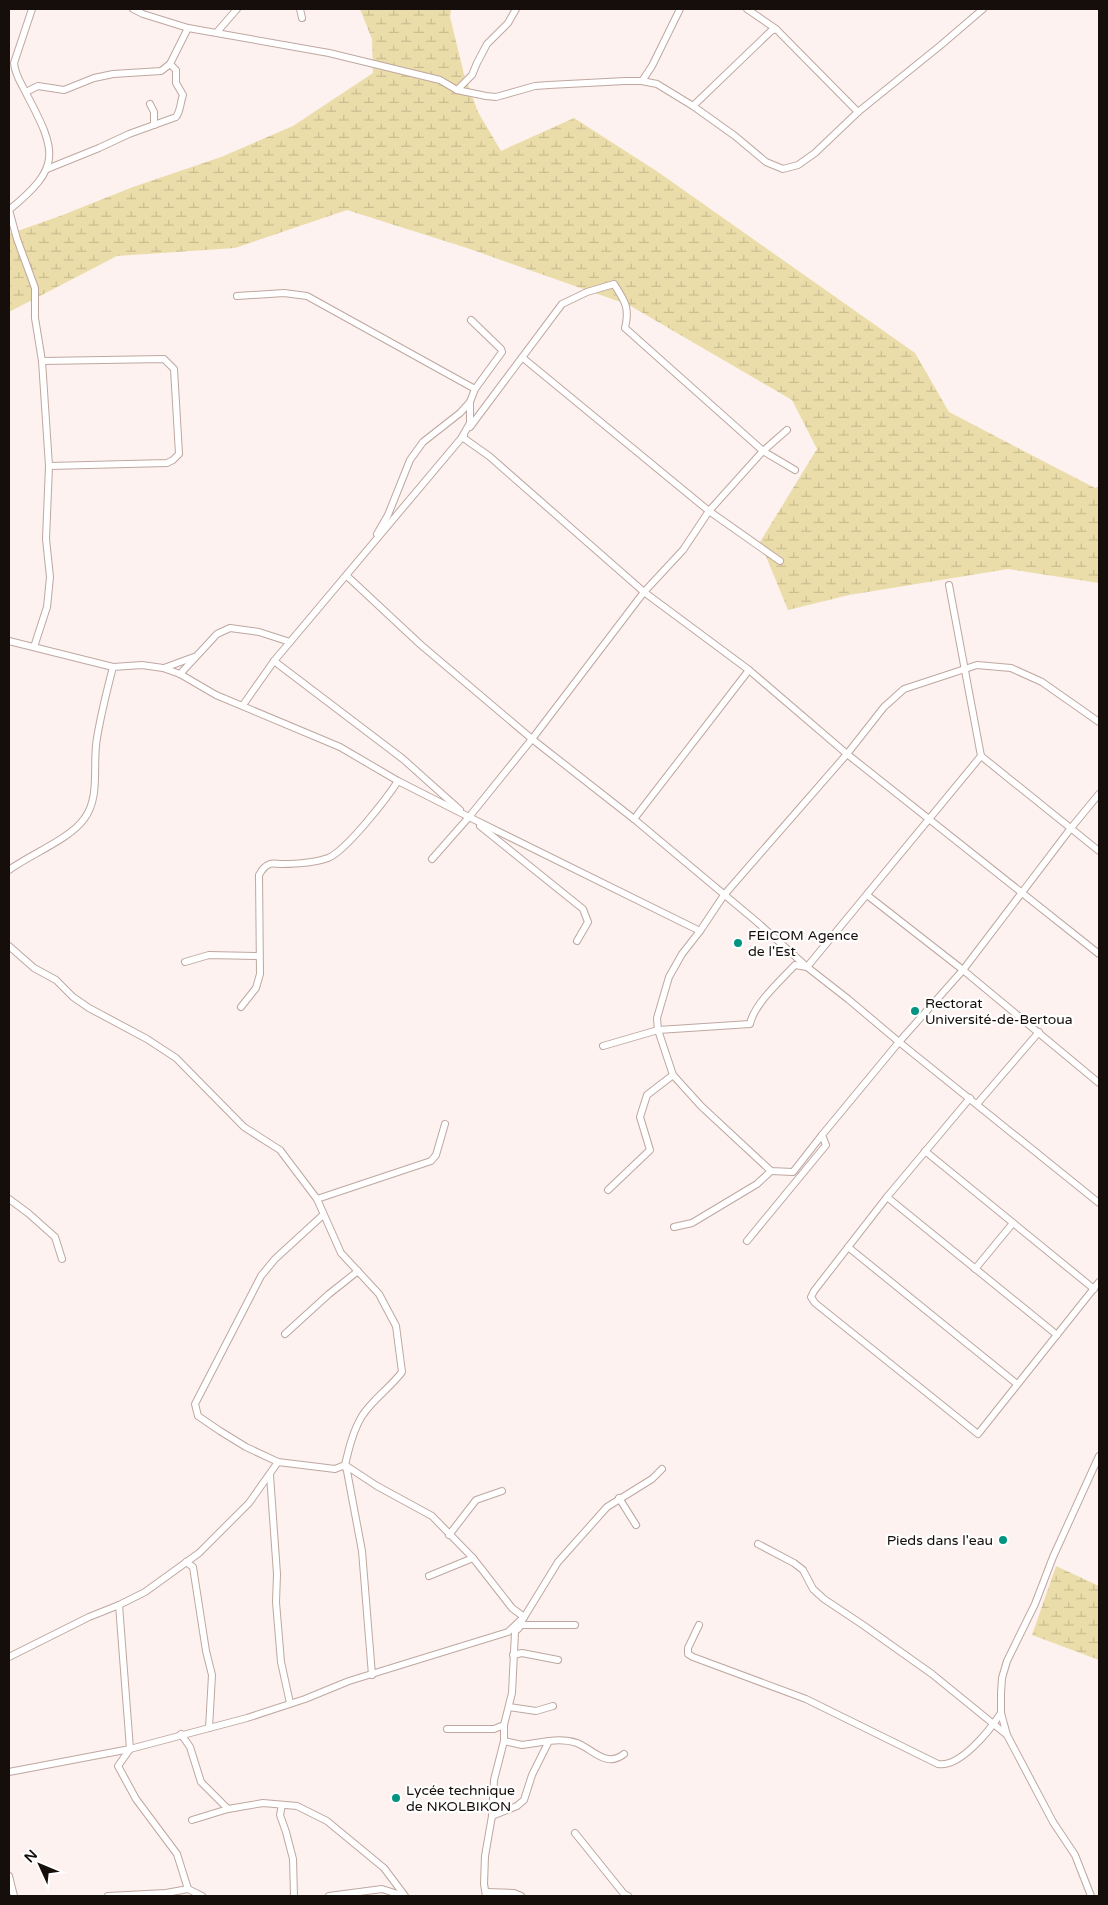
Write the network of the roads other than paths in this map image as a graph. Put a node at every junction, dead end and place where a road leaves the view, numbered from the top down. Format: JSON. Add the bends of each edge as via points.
{"nodes":[{"id":1,"x":32,"y":9,"type":"edge"},
{"id":2,"x":133,"y":9,"type":"edge"},
{"id":3,"x":237,"y":9,"type":"edge"},
{"id":4,"x":300,"y":9,"type":"edge"},
{"id":5,"x":516,"y":9,"type":"edge"},
{"id":6,"x":680,"y":9,"type":"edge"},
{"id":7,"x":748,"y":9,"type":"edge"},
{"id":8,"x":983,"y":9,"type":"edge"},
{"id":9,"x":144,"y":11,"type":"edge"},
{"id":10,"x":302,"y":18,"type":"dead end"},
{"id":11,"x":188,"y":28,"type":"junction"},
{"id":12,"x":776,"y":29,"type":"junction"},
{"id":13,"x":217,"y":32,"type":"junction"},
{"id":14,"x":170,"y":64,"type":"junction"},
{"id":15,"x":642,"y":81,"type":"junction"},
{"id":16,"x":457,"y":90,"type":"junction"},
{"id":17,"x":26,"y":92,"type":"junction"},
{"id":18,"x":150,"y":104,"type":"dead end"},
{"id":19,"x":692,"y":106,"type":"junction"},
{"id":20,"x":858,"y":112,"type":"junction"},
{"id":21,"x":154,"y":125,"type":"junction"},
{"id":22,"x":47,"y":169,"type":"junction"},
{"id":23,"x":9,"y":210,"type":"edge"},
{"id":24,"x":237,"y":296,"type":"dead end"},
{"id":25,"x":471,"y":320,"type":"dead end"},
{"id":26,"x":522,"y":358,"type":"junction"},
{"id":27,"x":42,"y":360,"type":"junction"},
{"id":28,"x":475,"y":388,"type":"junction"},
{"id":29,"x":470,"y":402,"type":"junction"},
{"id":30,"x":787,"y":430,"type":"dead end"},
{"id":31,"x":462,"y":437,"type":"junction"},
{"id":32,"x":763,"y":451,"type":"junction"},
{"id":33,"x":49,"y":466,"type":"junction"},
{"id":34,"x":795,"y":470,"type":"dead end"},
{"id":35,"x":709,"y":511,"type":"junction"},
{"id":36,"x":780,"y":560,"type":"dead end"},
{"id":37,"x":347,"y":576,"type":"junction"},
{"id":38,"x":949,"y":585,"type":"dead end"},
{"id":39,"x":644,"y":592,"type":"junction"},
{"id":40,"x":9,"y":641,"type":"edge"},
{"id":41,"x":290,"y":642,"type":"junction"},
{"id":42,"x":34,"y":647,"type":"junction"},
{"id":43,"x":196,"y":657,"type":"junction"},
{"id":44,"x":274,"y":661,"type":"junction"},
{"id":45,"x":113,"y":667,"type":"junction"},
{"id":46,"x":162,"y":668,"type":"junction"},
{"id":47,"x":966,"y":669,"type":"junction"},
{"id":48,"x":749,"y":670,"type":"junction"},
{"id":49,"x":180,"y":674,"type":"junction"},
{"id":50,"x":243,"y":705,"type":"junction"},
{"id":51,"x":1099,"y":722,"type":"edge"},
{"id":52,"x":532,"y":738,"type":"junction"},
{"id":53,"x":848,"y":754,"type":"junction"},
{"id":54,"x":981,"y":756,"type":"junction"},
{"id":55,"x":398,"y":781,"type":"junction"},
{"id":56,"x":1099,"y":794,"type":"edge"},
{"id":57,"x":468,"y":817,"type":"junction"},
{"id":58,"x":634,"y":818,"type":"junction"},
{"id":59,"x":929,"y":819,"type":"junction"},
{"id":60,"x":1071,"y":828,"type":"junction"},
{"id":61,"x":1099,"y":851,"type":"edge"},
{"id":62,"x":432,"y":859,"type":"dead end"},
{"id":63,"x":9,"y":870,"type":"edge"},
{"id":64,"x":1024,"y":893,"type":"junction"},
{"id":65,"x":724,"y":895,"type":"junction"},
{"id":66,"x":867,"y":895,"type":"junction"},
{"id":67,"x":700,"y":931,"type":"junction"},
{"id":68,"x":577,"y":941,"type":"dead end"},
{"id":69,"x":9,"y":946,"type":"edge"},
{"id":70,"x":1099,"y":954,"type":"edge"},
{"id":71,"x":259,"y":956,"type":"junction"},
{"id":72,"x":185,"y":962,"type":"dead end"},
{"id":73,"x":807,"y":967,"type":"junction"},
{"id":74,"x":963,"y":970,"type":"junction"},
{"id":75,"x":241,"y":1006,"type":"dead end"},
{"id":76,"x":658,"y":1030,"type":"junction"},
{"id":77,"x":1039,"y":1032,"type":"junction"},
{"id":78,"x":899,"y":1042,"type":"junction"},
{"id":79,"x":603,"y":1046,"type":"dead end"},
{"id":80,"x":672,"y":1075,"type":"junction"},
{"id":81,"x":1099,"y":1082,"type":"edge"},
{"id":82,"x":970,"y":1098,"type":"junction"},
{"id":83,"x":977,"y":1104,"type":"junction"},
{"id":84,"x":445,"y":1124,"type":"dead end"},
{"id":85,"x":822,"y":1135,"type":"junction"},
{"id":86,"x":925,"y":1151,"type":"junction"},
{"id":87,"x":771,"y":1171,"type":"junction"},
{"id":88,"x":608,"y":1190,"type":"dead end"},
{"id":89,"x":886,"y":1197,"type":"junction"},
{"id":90,"x":317,"y":1198,"type":"junction"},
{"id":91,"x":9,"y":1199,"type":"edge"},
{"id":92,"x":1099,"y":1203,"type":"edge"},
{"id":93,"x":323,"y":1214,"type":"junction"},
{"id":94,"x":1013,"y":1223,"type":"junction"},
{"id":95,"x":674,"y":1227,"type":"dead end"},
{"id":96,"x":747,"y":1240,"type":"dead end"},
{"id":97,"x":848,"y":1248,"type":"junction"},
{"id":98,"x":62,"y":1258,"type":"dead end"},
{"id":99,"x":974,"y":1268,"type":"junction"},
{"id":100,"x":358,"y":1271,"type":"junction"},
{"id":101,"x":1099,"y":1282,"type":"edge"},
{"id":102,"x":1094,"y":1289,"type":"junction"},
{"id":103,"x":285,"y":1334,"type":"dead end"},
{"id":104,"x":1057,"y":1335,"type":"junction"},
{"id":105,"x":1018,"y":1384,"type":"junction"},
{"id":106,"x":1099,"y":1456,"type":"edge"},
{"id":107,"x":278,"y":1462,"type":"junction"},
{"id":108,"x":345,"y":1465,"type":"junction"},
{"id":109,"x":662,"y":1469,"type":"dead end"},
{"id":110,"x":270,"y":1475,"type":"junction"},
{"id":111,"x":502,"y":1491,"type":"dead end"},
{"id":112,"x":619,"y":1498,"type":"junction"},
{"id":113,"x":636,"y":1525,"type":"dead end"},
{"id":114,"x":449,"y":1535,"type":"junction"},
{"id":115,"x":758,"y":1544,"type":"dead end"},
{"id":116,"x":473,"y":1558,"type":"junction"},
{"id":117,"x":186,"y":1562,"type":"junction"},
{"id":118,"x":429,"y":1576,"type":"dead end"},
{"id":119,"x":119,"y":1605,"type":"junction"},
{"id":120,"x":524,"y":1617,"type":"junction"},
{"id":121,"x":574,"y":1625,"type":"dead end"},
{"id":122,"x":699,"y":1625,"type":"dead end"},
{"id":123,"x":515,"y":1632,"type":"junction"},
{"id":124,"x":513,"y":1655,"type":"junction"},
{"id":125,"x":9,"y":1658,"type":"edge"},
{"id":126,"x":558,"y":1660,"type":"dead end"},
{"id":127,"x":372,"y":1675,"type":"junction"},
{"id":128,"x":290,"y":1703,"type":"junction"},
{"id":129,"x":553,"y":1706,"type":"dead end"},
{"id":130,"x":509,"y":1707,"type":"junction"},
{"id":131,"x":1001,"y":1713,"type":"junction"},
{"id":132,"x":504,"y":1725,"type":"junction"},
{"id":133,"x":994,"y":1725,"type":"junction"},
{"id":134,"x":209,"y":1728,"type":"junction"},
{"id":135,"x":446,"y":1729,"type":"dead end"},
{"id":136,"x":181,"y":1734,"type":"junction"},
{"id":137,"x":1007,"y":1735,"type":"junction"},
{"id":138,"x":504,"y":1741,"type":"junction"},
{"id":139,"x":549,"y":1742,"type":"junction"},
{"id":140,"x":130,"y":1749,"type":"junction"},
{"id":141,"x":624,"y":1754,"type":"dead end"},
{"id":142,"x":9,"y":1772,"type":"edge"},
{"id":143,"x":282,"y":1805,"type":"junction"},
{"id":144,"x":228,"y":1808,"type":"junction"},
{"id":145,"x":492,"y":1816,"type":"junction"},
{"id":146,"x":192,"y":1820,"type":"dead end"},
{"id":147,"x":575,"y":1833,"type":"dead end"},
{"id":148,"x":9,"y":1876,"type":"edge"},
{"id":149,"x":188,"y":1889,"type":"junction"},
{"id":150,"x":486,"y":1894,"type":"edge"},
{"id":151,"x":14,"y":1896,"type":"edge"},
{"id":152,"x":108,"y":1896,"type":"edge"},
{"id":153,"x":200,"y":1896,"type":"edge"},
{"id":154,"x":294,"y":1896,"type":"edge"},
{"id":155,"x":329,"y":1896,"type":"edge"},
{"id":156,"x":405,"y":1896,"type":"edge"},
{"id":157,"x":521,"y":1896,"type":"edge"},
{"id":158,"x":628,"y":1896,"type":"edge"},
{"id":159,"x":1092,"y":1896,"type":"edge"}],
"edges":[{"from":1,"to":17,"type":"street","via":[[14,63],[15,72]]},
{"from":2,"to":9,"type":"street"},
{"from":3,"to":13,"type":"street"},
{"from":4,"to":10,"type":"street"},
{"from":5,"to":16,"type":"street","via":[[508,23],[487,44],[472,76]]},
{"from":6,"to":15,"type":"street"},
{"from":7,"to":12,"type":"street"},
{"from":8,"to":20,"type":"street"},
{"from":9,"to":11,"type":"street"},
{"from":11,"to":13,"type":"street"},
{"from":11,"to":14,"type":"street"},
{"from":12,"to":19,"type":"street","via":[[771,30]]},
{"from":12,"to":20,"type":"street"},
{"from":13,"to":16,"type":"street","via":[[368,62],[440,80]]},
{"from":14,"to":17,"type":"street","via":[[156,72],[94,78],[64,90],[38,86]]},
{"from":14,"to":21,"type":"street","via":[[176,70],[176,84],[184,95],[181,111],[176,118]]},
{"from":15,"to":16,"type":"street","via":[[536,86],[496,97]]},
{"from":15,"to":19,"type":"street","via":[[657,84]]},
{"from":17,"to":22,"type":"street","via":[[45,133],[50,156]]},
{"from":18,"to":21,"type":"street"},
{"from":19,"to":20,"type":"street","via":[[766,162],[783,169],[798,166]]},
{"from":21,"to":22,"type":"street"},
{"from":22,"to":23,"type":"street","via":[[36,187]]},
{"from":23,"to":27,"type":"street","via":[[35,288],[35,318]]},
{"from":24,"to":28,"type":"street","via":[[284,293],[307,296]]},
{"from":25,"to":28,"type":"street","via":[[502,352]]},
{"from":26,"to":31,"type":"street"},
{"from":26,"to":32,"type":"street","via":[[562,304],[614,284],[623,297],[628,315],[625,328]]},
{"from":26,"to":35,"type":"street"},
{"from":27,"to":33,"type":"street"},
{"from":27,"to":33,"type":"street","via":[[164,359],[174,369],[179,454],[173,460],[167,463]]},
{"from":28,"to":29,"type":"street"},
{"from":29,"to":31,"type":"street","via":[[470,423]]},
{"from":29,"to":37,"type":"street","via":[[460,414],[423,442],[410,460],[388,515]]},
{"from":30,"to":32,"type":"street"},
{"from":31,"to":37,"type":"street"},
{"from":31,"to":39,"type":"street","via":[[489,456]]},
{"from":32,"to":34,"type":"street"},
{"from":32,"to":35,"type":"street"},
{"from":33,"to":42,"type":"street","via":[[46,539],[50,577],[47,607]]},
{"from":35,"to":36,"type":"street"},
{"from":35,"to":39,"type":"street","via":[[683,550]]},
{"from":37,"to":41,"type":"street"},
{"from":37,"to":52,"type":"street","via":[[421,645]]},
{"from":38,"to":47,"type":"street"},
{"from":39,"to":48,"type":"street"},
{"from":39,"to":52,"type":"street"},
{"from":40,"to":42,"type":"street"},
{"from":41,"to":43,"type":"street","via":[[259,632],[230,628],[217,634]]},
{"from":41,"to":44,"type":"street"},
{"from":42,"to":45,"type":"street"},
{"from":43,"to":46,"type":"street"},
{"from":43,"to":49,"type":"street"},
{"from":44,"to":50,"type":"street"},
{"from":44,"to":57,"type":"street","via":[[403,759]]},
{"from":45,"to":46,"type":"street","via":[[142,665]]},
{"from":45,"to":63,"type":"street","via":[[97,738],[92,804],[84,820]]},
{"from":46,"to":49,"type":"street"},
{"from":47,"to":51,"type":"street","via":[[976,666],[1011,668],[1042,682]]},
{"from":47,"to":53,"type":"street","via":[[904,689],[884,707]]},
{"from":47,"to":54,"type":"street"},
{"from":48,"to":53,"type":"street"},
{"from":48,"to":58,"type":"street"},
{"from":49,"to":50,"type":"street"},
{"from":50,"to":55,"type":"street","via":[[340,747]]},
{"from":52,"to":57,"type":"street"},
{"from":52,"to":58,"type":"street"},
{"from":53,"to":59,"type":"street"},
{"from":53,"to":65,"type":"street"},
{"from":54,"to":59,"type":"street"},
{"from":54,"to":60,"type":"street"},
{"from":55,"to":57,"type":"street"},
{"from":55,"to":71,"type":"street","via":[[377,810],[338,852],[328,858],[270,864],[263,868],[259,875]]},
{"from":56,"to":60,"type":"street"},
{"from":57,"to":62,"type":"street"},
{"from":57,"to":67,"type":"street"},
{"from":57,"to":68,"type":"street","via":[[583,909],[588,922]]},
{"from":58,"to":65,"type":"street"},
{"from":59,"to":64,"type":"street"},
{"from":59,"to":66,"type":"street"},
{"from":60,"to":61,"type":"street"},
{"from":60,"to":64,"type":"street"},
{"from":64,"to":70,"type":"street"},
{"from":64,"to":74,"type":"street"},
{"from":65,"to":67,"type":"street"},
{"from":65,"to":73,"type":"street"},
{"from":66,"to":73,"type":"street"},
{"from":66,"to":74,"type":"street"},
{"from":67,"to":76,"type":"street","via":[[669,977],[657,1018]]},
{"from":69,"to":90,"type":"street","via":[[89,1008],[176,1058],[244,1127],[280,1150]]},
{"from":71,"to":72,"type":"street","via":[[209,955]]},
{"from":71,"to":75,"type":"street","via":[[258,983]]},
{"from":73,"to":76,"type":"street","via":[[795,966],[773,988],[750,1024]]},
{"from":73,"to":78,"type":"street"},
{"from":74,"to":77,"type":"street"},
{"from":74,"to":78,"type":"street"},
{"from":76,"to":79,"type":"street"},
{"from":76,"to":80,"type":"street"},
{"from":77,"to":81,"type":"street"},
{"from":77,"to":83,"type":"street"},
{"from":78,"to":82,"type":"street"},
{"from":78,"to":85,"type":"street"},
{"from":80,"to":87,"type":"street"},
{"from":80,"to":88,"type":"street","via":[[647,1095],[640,1117],[650,1150]]},
{"from":82,"to":83,"type":"street"},
{"from":82,"to":86,"type":"street"},
{"from":83,"to":92,"type":"street"},
{"from":84,"to":90,"type":"street","via":[[436,1155],[431,1161]]},
{"from":85,"to":87,"type":"street","via":[[793,1172]]},
{"from":85,"to":96,"type":"street","via":[[826,1145]]},
{"from":86,"to":89,"type":"street"},
{"from":86,"to":94,"type":"street"},
{"from":87,"to":95,"type":"street","via":[[757,1184],[692,1223]]},
{"from":89,"to":97,"type":"street"},
{"from":89,"to":99,"type":"street"},
{"from":90,"to":93,"type":"street"},
{"from":91,"to":98,"type":"street","via":[[55,1237]]},
{"from":93,"to":100,"type":"street","via":[[341,1253]]},
{"from":93,"to":107,"type":"street","via":[[260,1276],[195,1404],[198,1416],[220,1432]]},
{"from":94,"to":99,"type":"street"},
{"from":94,"to":102,"type":"street"},
{"from":97,"to":105,"type":"street"},
{"from":97,"to":105,"type":"street","via":[[814,1291],[811,1297],[815,1304],[978,1434]]},
{"from":99,"to":104,"type":"street"},
{"from":100,"to":103,"type":"street"},
{"from":100,"to":108,"type":"street","via":[[379,1294],[396,1326],[402,1372],[362,1416],[351,1439]]},
{"from":101,"to":102,"type":"street"},
{"from":102,"to":104,"type":"street"},
{"from":104,"to":105,"type":"street"},
{"from":106,"to":131,"type":"street","via":[[1007,1661],[1002,1678]]},
{"from":107,"to":108,"type":"street","via":[[335,1469]]},
{"from":107,"to":110,"type":"street"},
{"from":108,"to":114,"type":"street","via":[[432,1516]]},
{"from":108,"to":127,"type":"street","via":[[362,1551]]},
{"from":109,"to":112,"type":"street","via":[[652,1479]]},
{"from":110,"to":117,"type":"street","via":[[238,1514]]},
{"from":110,"to":128,"type":"street","via":[[278,1619]]},
{"from":111,"to":114,"type":"street","via":[[476,1500]]},
{"from":112,"to":113,"type":"street"},
{"from":112,"to":120,"type":"street","via":[[558,1562]]},
{"from":114,"to":116,"type":"street"},
{"from":115,"to":133,"type":"street","via":[[794,1563],[824,1599],[925,1670]]},
{"from":116,"to":118,"type":"street"},
{"from":116,"to":120,"type":"street","via":[[512,1608]]},
{"from":117,"to":119,"type":"street","via":[[145,1592]]},
{"from":117,"to":134,"type":"street","via":[[193,1567],[212,1675]]},
{"from":119,"to":125,"type":"street","via":[[88,1617]]},
{"from":119,"to":140,"type":"street"},
{"from":120,"to":123,"type":"street"},
{"from":120,"to":127,"type":"street","via":[[508,1632]]},
{"from":121,"to":123,"type":"street","via":[[521,1625]]},
{"from":122,"to":133,"type":"street","via":[[688,1648],[688,1654],[693,1657],[806,1699],[938,1764],[958,1760]]},
{"from":123,"to":124,"type":"street"},
{"from":124,"to":126,"type":"street","via":[[522,1653]]},
{"from":124,"to":130,"type":"street"},
{"from":127,"to":128,"type":"street"},
{"from":128,"to":134,"type":"street"},
{"from":129,"to":130,"type":"street","via":[[536,1711]]},
{"from":130,"to":132,"type":"street"},
{"from":131,"to":133,"type":"street"},
{"from":131,"to":137,"type":"street"},
{"from":132,"to":135,"type":"street","via":[[494,1729]]},
{"from":132,"to":138,"type":"street"},
{"from":133,"to":137,"type":"street"},
{"from":134,"to":136,"type":"street"},
{"from":136,"to":140,"type":"street"},
{"from":136,"to":144,"type":"street","via":[[190,1747],[201,1782]]},
{"from":137,"to":159,"type":"street","via":[[1053,1822],[1075,1855]]},
{"from":138,"to":139,"type":"street","via":[[522,1745]]},
{"from":138,"to":145,"type":"street","via":[[494,1780]]},
{"from":139,"to":141,"type":"street","via":[[575,1743],[608,1760],[617,1760]]},
{"from":139,"to":145,"type":"street","via":[[532,1775],[524,1800]]},
{"from":140,"to":142,"type":"street"},
{"from":140,"to":149,"type":"street","via":[[118,1766],[136,1799],[177,1854]]},
{"from":143,"to":144,"type":"street","via":[[264,1803]]},
{"from":143,"to":154,"type":"street","via":[[280,1815],[293,1859]]},
{"from":143,"to":156,"type":"street","via":[[297,1806],[327,1821],[384,1868]]},
{"from":144,"to":146,"type":"street"},
{"from":145,"to":150,"type":"street","via":[[485,1856]]},
{"from":147,"to":158,"type":"street"},
{"from":148,"to":151,"type":"street"},
{"from":149,"to":152,"type":"street"},
{"from":149,"to":153,"type":"street"},
{"from":150,"to":157,"type":"street"},
{"from":155,"to":156,"type":"street","via":[[382,1889]]}]}
